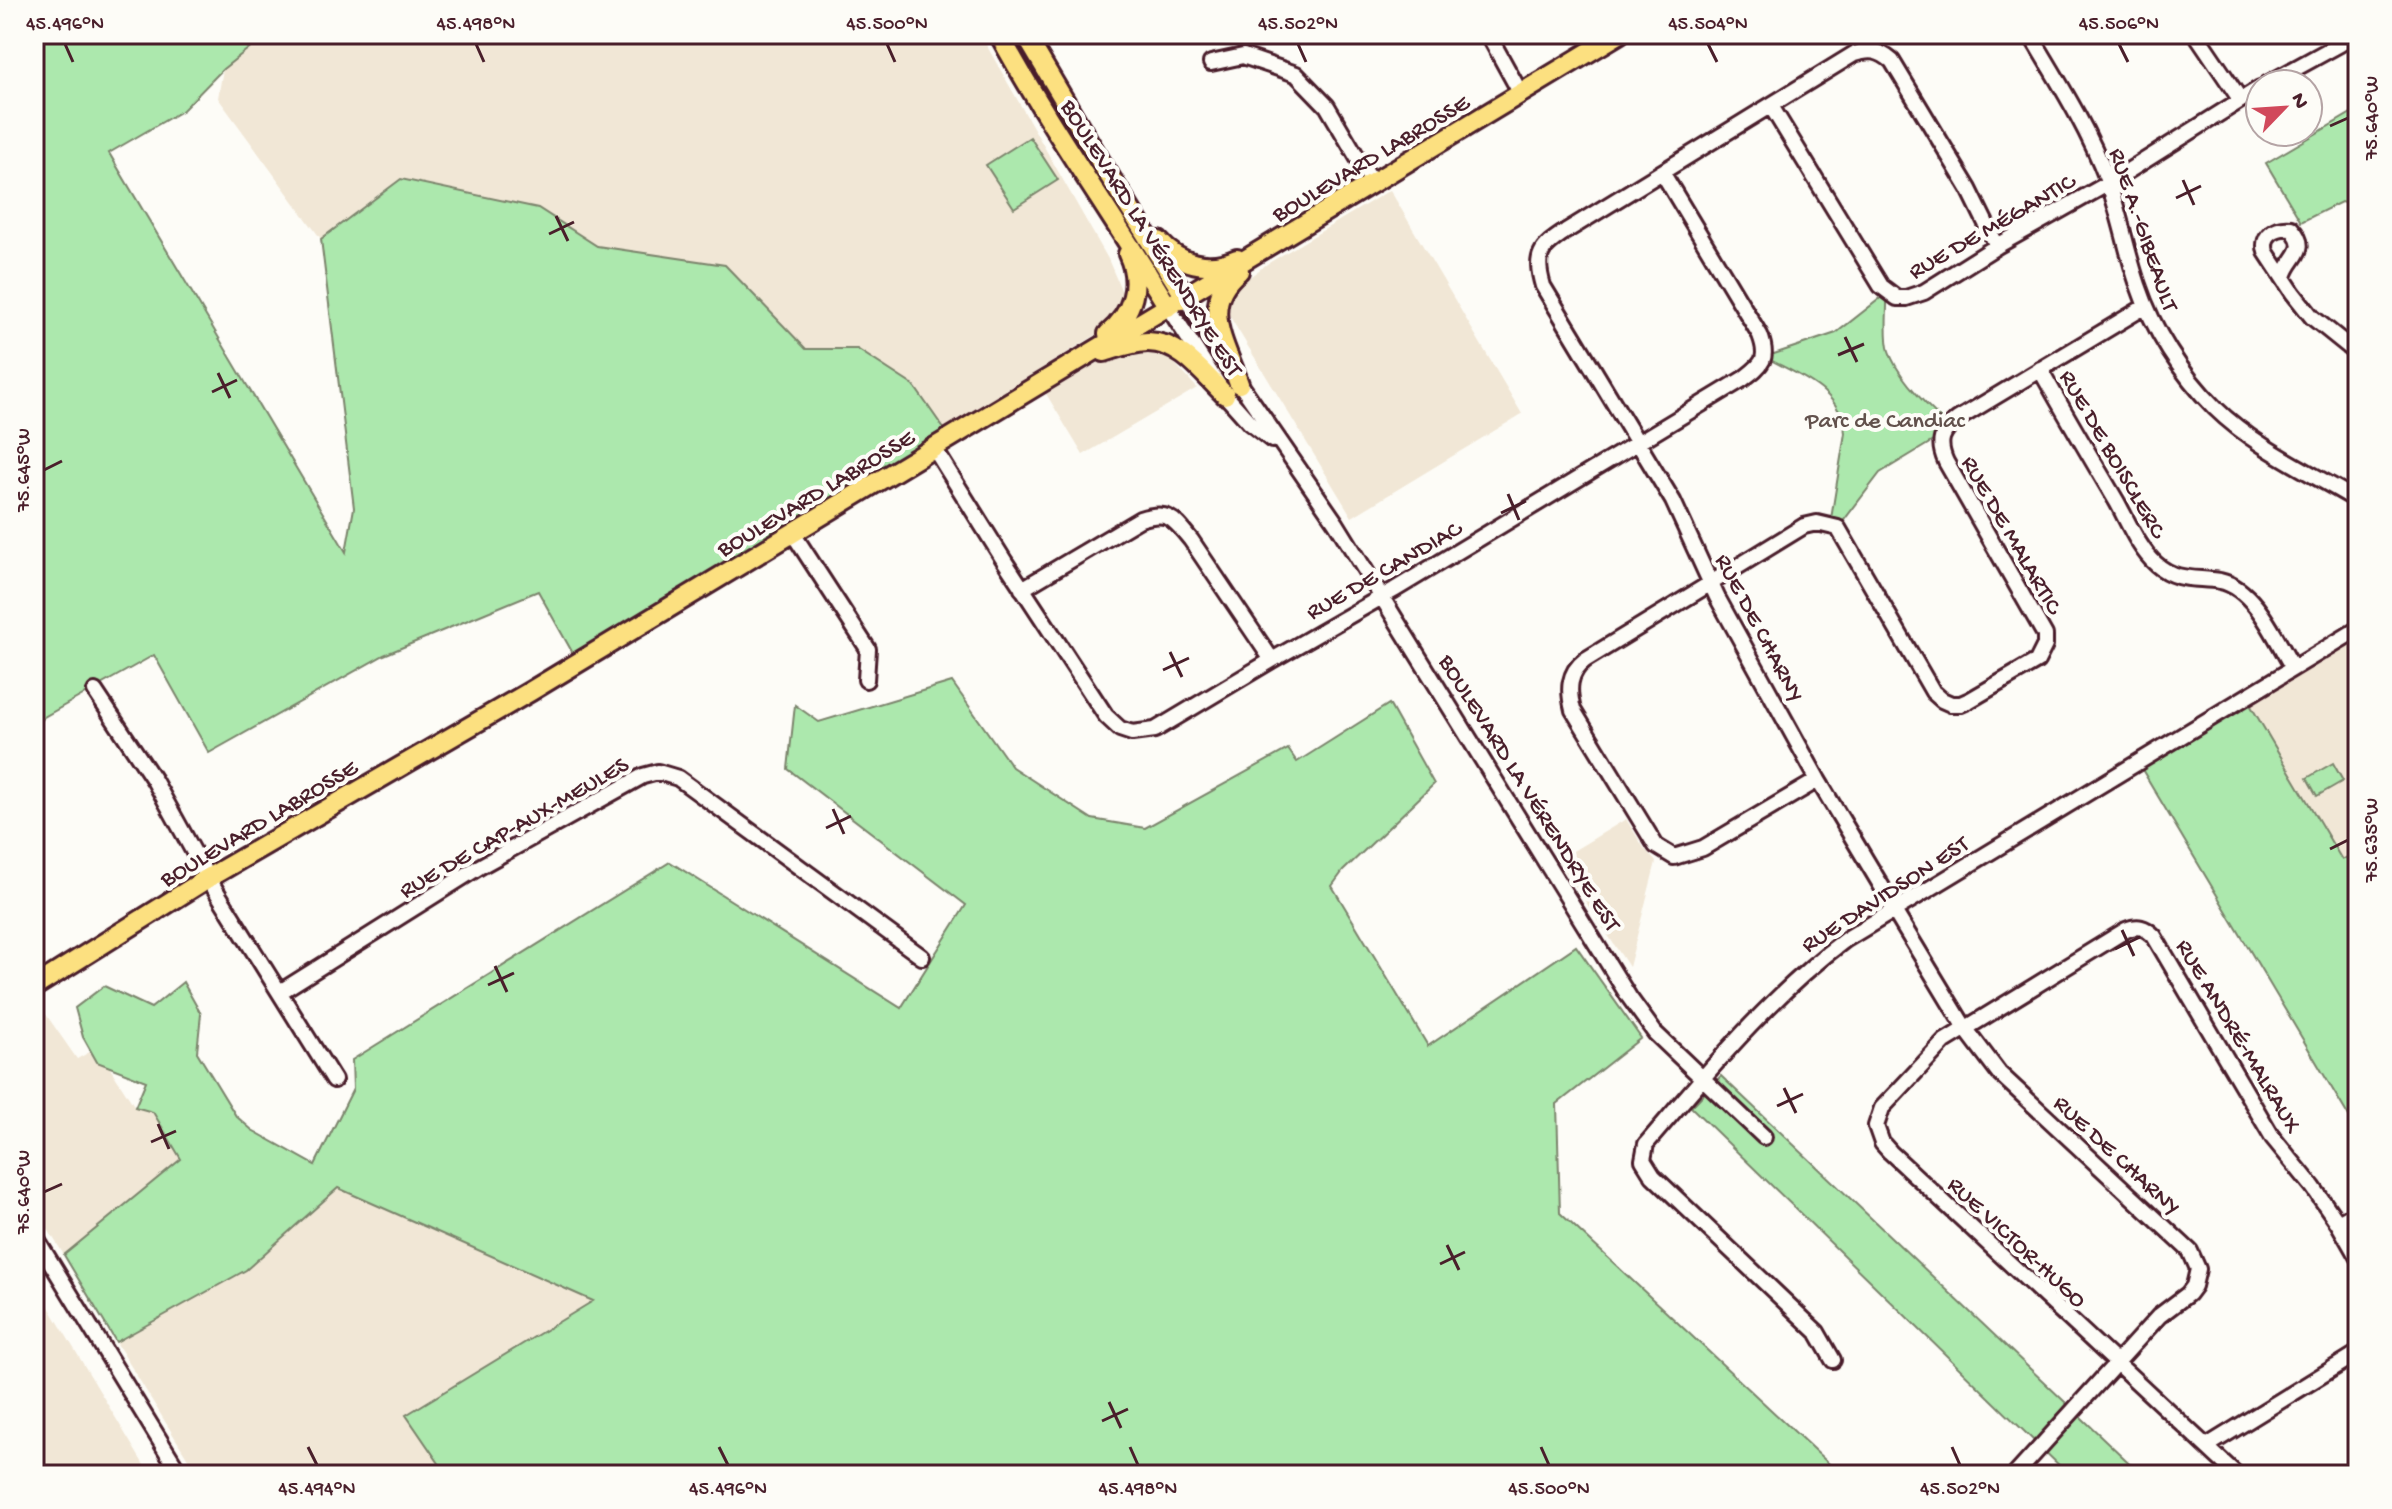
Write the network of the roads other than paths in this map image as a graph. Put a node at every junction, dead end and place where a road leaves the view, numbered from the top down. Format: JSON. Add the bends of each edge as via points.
{"nodes":[{"id":1,"x":999,"y":34,"type":"edge"},
{"id":2,"x":1025,"y":34,"type":"edge"},
{"id":3,"x":1488,"y":34,"type":"edge"},
{"id":4,"x":1619,"y":34,"type":"edge"},
{"id":5,"x":2030,"y":34,"type":"edge"},
{"id":6,"x":2196,"y":34,"type":"edge"},
{"id":7,"x":2345,"y":34,"type":"edge"},
{"id":8,"x":1211,"y":63,"type":"dead end"},
{"id":9,"x":2296,"y":68,"type":"edge"},
{"id":10,"x":1521,"y":94,"type":"junction"},
{"id":11,"x":2244,"y":97,"type":"edge"},
{"id":12,"x":2240,"y":99,"type":"junction"},
{"id":13,"x":1771,"y":106,"type":"junction"},
{"id":14,"x":1662,"y":172,"type":"junction"},
{"id":15,"x":2109,"y":183,"type":"junction"},
{"id":16,"x":1373,"y":184,"type":"junction"},
{"id":17,"x":1136,"y":215,"type":"junction"},
{"id":18,"x":1111,"y":216,"type":"junction"},
{"id":19,"x":1272,"y":244,"type":"junction"},
{"id":20,"x":1997,"y":246,"type":"junction"},
{"id":21,"x":2284,"y":277,"type":"dead end"},
{"id":22,"x":1185,"y":297,"type":"junction"},
{"id":23,"x":2146,"y":306,"type":"junction"},
{"id":24,"x":1168,"y":307,"type":"junction"},
{"id":25,"x":2358,"y":354,"type":"edge"},
{"id":26,"x":1078,"y":359,"type":"junction"},
{"id":27,"x":2040,"y":369,"type":"junction"},
{"id":28,"x":1232,"y":390,"type":"junction"},
{"id":29,"x":1636,"y":443,"type":"junction"},
{"id":30,"x":934,"y":448,"type":"junction"},
{"id":31,"x":2357,"y":497,"type":"edge"},
{"id":32,"x":792,"y":532,"type":"junction"},
{"id":33,"x":1710,"y":582,"type":"junction"},
{"id":34,"x":1022,"y":589,"type":"junction"},
{"id":35,"x":1382,"y":597,"type":"junction"},
{"id":36,"x":2358,"y":629,"type":"edge"},
{"id":37,"x":1272,"y":660,"type":"junction"},
{"id":38,"x":2293,"y":668,"type":"junction"},
{"id":39,"x":866,"y":680,"type":"dead end"},
{"id":40,"x":95,"y":691,"type":"dead end"},
{"id":41,"x":1818,"y":780,"type":"junction"},
{"id":42,"x":208,"y":878,"type":"junction"},
{"id":43,"x":1893,"y":909,"type":"junction"},
{"id":44,"x":922,"y":957,"type":"dead end"},
{"id":45,"x":34,"y":987,"type":"edge"},
{"id":46,"x":280,"y":992,"type":"junction"},
{"id":47,"x":1965,"y":1028,"type":"junction"},
{"id":48,"x":1702,"y":1079,"type":"junction"},
{"id":49,"x":334,"y":1080,"type":"dead end"},
{"id":50,"x":1764,"y":1137,"type":"dead end"},
{"id":51,"x":2358,"y":1212,"type":"edge"},
{"id":52,"x":2338,"y":1223,"type":"junction"},
{"id":53,"x":34,"y":1235,"type":"edge"},
{"id":54,"x":2358,"y":1258,"type":"edge"},
{"id":55,"x":2358,"y":1353,"type":"edge"},
{"id":56,"x":1833,"y":1360,"type":"dead end"},
{"id":57,"x":2117,"y":1363,"type":"junction"},
{"id":58,"x":2207,"y":1446,"type":"junction"},
{"id":59,"x":181,"y":1475,"type":"edge"},
{"id":60,"x":2015,"y":1475,"type":"edge"},
{"id":61,"x":2237,"y":1475,"type":"edge"}],
"edges":[{"from":1,"to":18,"type":"main road","name":"BOULEVARD LA VÉRENDRYE EST"},
{"from":2,"to":17,"type":"main road","name":"BOULEVARD LA VÉRENDRYE EST"},
{"from":3,"to":10,"type":"street"},
{"from":4,"to":10,"type":"main road","name":"BOULEVARD LABROSSE"},
{"from":5,"to":15,"type":"street","name":"RUE A.-GIBEAULT"},
{"from":6,"to":12,"type":"street"},
{"from":7,"to":9,"type":"street","via":[[2340,44]]},
{"from":8,"to":16,"type":"street","via":[[1243,56],[1296,74],[1327,106]]},
{"from":10,"to":16,"type":"main road","name":"BOULEVARD LABROSSE"},
{"from":11,"to":12,"type":"street","name":"RUE DE MÉGANTIC"},
{"from":12,"to":15,"type":"street","name":"RUE DE MÉGANTIC"},
{"from":13,"to":14,"type":"street","name":"RUE DE CHARNY"},
{"from":13,"to":20,"type":"street","name":"RUE DE MÉGANTIC","via":[[1887,293],[1915,296]]},
{"from":13,"to":20,"type":"street","name":"RUE DE CHARNY","via":[[1854,54],[1883,54],[1961,176]]},
{"from":14,"to":29,"type":"street","name":"RUE DE CHARNY","via":[[1549,242],[1538,261],[1543,286]]},
{"from":14,"to":29,"type":"street","name":"RUE DE CANDIAC","via":[[1760,335],[1765,357],[1743,379]]},
{"from":15,"to":20,"type":"street","name":"RUE DE MÉGANTIC"},
{"from":15,"to":23,"type":"street","name":"RUE A.-GIBEAULT"},
{"from":16,"to":19,"type":"main road","name":"BOULEVARD LABROSSE"},
{"from":17,"to":19,"type":"main road","via":[[1169,252],[1192,263],[1231,262]]},
{"from":17,"to":22,"type":"main road","name":"BOULEVARD LA VÉRENDRYE EST"},
{"from":18,"to":24,"type":"main road","name":"BOULEVARD LA VÉRENDRYE EST"},
{"from":18,"to":26,"type":"main road","via":[[1131,262],[1134,296],[1118,326]]},
{"from":19,"to":22,"type":"main road","name":"BOULEVARD LABROSSE"},
{"from":19,"to":28,"type":"main road","via":[[1231,278],[1218,298],[1216,316]]},
{"from":21,"to":25,"type":"street","via":[[2312,317]]},
{"from":22,"to":24,"type":"main road","name":"BOULEVARD LABROSSE"},
{"from":22,"to":28,"type":"street","name":"BOULEVARD LA VÉRENDRYE EST"},
{"from":23,"to":27,"type":"street","name":"RUE DE MALARTIC"},
{"from":23,"to":31,"type":"street","name":"RUE A.-GIBEAULT","via":[[2183,369],[2217,410],[2275,453]]},
{"from":24,"to":26,"type":"main road","name":"BOULEVARD LABROSSE"},
{"from":24,"to":28,"type":"street","name":"BOULEVARD LA VÉRENDRYE EST"},
{"from":26,"to":28,"type":"main road","via":[[1135,343],[1159,343]]},
{"from":26,"to":30,"type":"main road","name":"BOULEVARD LABROSSE"},
{"from":27,"to":33,"type":"street","name":"RUE DE MALARTIC","via":[[1958,419],[1940,444],[2041,625],[2045,645],[2030,666],[1961,704],[1942,700],[1838,528],[1830,525],[1804,526]]},
{"from":27,"to":38,"type":"street","name":"RUE DE BOISCLERC","via":[[2155,563],[2178,577],[2219,581],[2243,592]]},
{"from":28,"to":35,"type":"street","name":"BOULEVARD LA VÉRENDRYE EST","via":[[1285,450]]},
{"from":29,"to":33,"type":"street","name":"RUE DE CHARNY","via":[[1673,501]]},
{"from":29,"to":35,"type":"street","name":"RUE DE CANDIAC"},
{"from":30,"to":32,"type":"main road","name":"BOULEVARD LABROSSE"},
{"from":30,"to":34,"type":"street","name":"RUE DE CANDIAC"},
{"from":32,"to":39,"type":"street","via":[[868,649]]},
{"from":32,"to":42,"type":"main road","name":"BOULEVARD LABROSSE"},
{"from":33,"to":41,"type":"street","name":"RUE DE CHARNY"},
{"from":33,"to":41,"type":"street","name":"RUE DE MALARTIC","via":[[1577,666],[1569,693],[1573,710],[1656,846],[1674,857],[1703,848]]},
{"from":34,"to":37,"type":"street","name":"RUE DE CANDIAC","via":[[1106,716],[1132,733],[1155,730]]},
{"from":34,"to":37,"type":"street","via":[[1140,519],[1166,515],[1191,540]]},
{"from":35,"to":37,"type":"street","name":"RUE DE CANDIAC"},
{"from":35,"to":48,"type":"street","name":"BOULEVARD LA VÉRENDRYE EST","via":[[1629,997],[1655,1033]]},
{"from":36,"to":38,"type":"street","name":"RUE DAVIDSON EST"},
{"from":38,"to":43,"type":"street","name":"RUE DAVIDSON EST"},
{"from":40,"to":42,"type":"street","via":[[154,780]]},
{"from":41,"to":43,"type":"street","name":"RUE DE CHARNY"},
{"from":42,"to":45,"type":"main road","name":"BOULEVARD LABROSSE"},
{"from":42,"to":46,"type":"street"},
{"from":43,"to":47,"type":"street","name":"RUE DE CHARNY"},
{"from":43,"to":48,"type":"street","name":"RUE DAVIDSON EST","via":[[1804,972]]},
{"from":44,"to":46,"type":"street","name":"RUE DE CAP-AUX-MEULES","via":[[678,778],[658,772],[479,867]]},
{"from":46,"to":49,"type":"street"},
{"from":47,"to":52,"type":"street","name":"RUE ANDRÉ-MALRAUX","via":[[2126,930],[2149,931],[2273,1138]]},
{"from":47,"to":57,"type":"street","name":"RUE DE CHARNY","via":[[1999,1073],[2195,1260],[2198,1277],[2188,1294],[2159,1316]]},
{"from":47,"to":57,"type":"street","name":"RUE VICTOR-HUGO","via":[[1945,1041],[1882,1108],[1878,1135],[1890,1152]]},
{"from":48,"to":50,"type":"street","name":"BOULEVARD LA VÉRENDRYE EST"},
{"from":48,"to":56,"type":"street","name":"RUE DAVIDSON EST","via":[[1646,1144],[1643,1160],[1817,1332]]},
{"from":51,"to":52,"type":"street"},
{"from":52,"to":54,"type":"street","name":"RUE ANDRÉ-MALRAUX"},
{"from":53,"to":59,"type":"street"},
{"from":55,"to":58,"type":"street"},
{"from":57,"to":58,"type":"street","name":"RUE VICTOR-HUGO"},
{"from":57,"to":60,"type":"street","name":"RUE DE CHARNY"},
{"from":58,"to":61,"type":"street","name":"RUE VICTOR-HUGO"}]}
